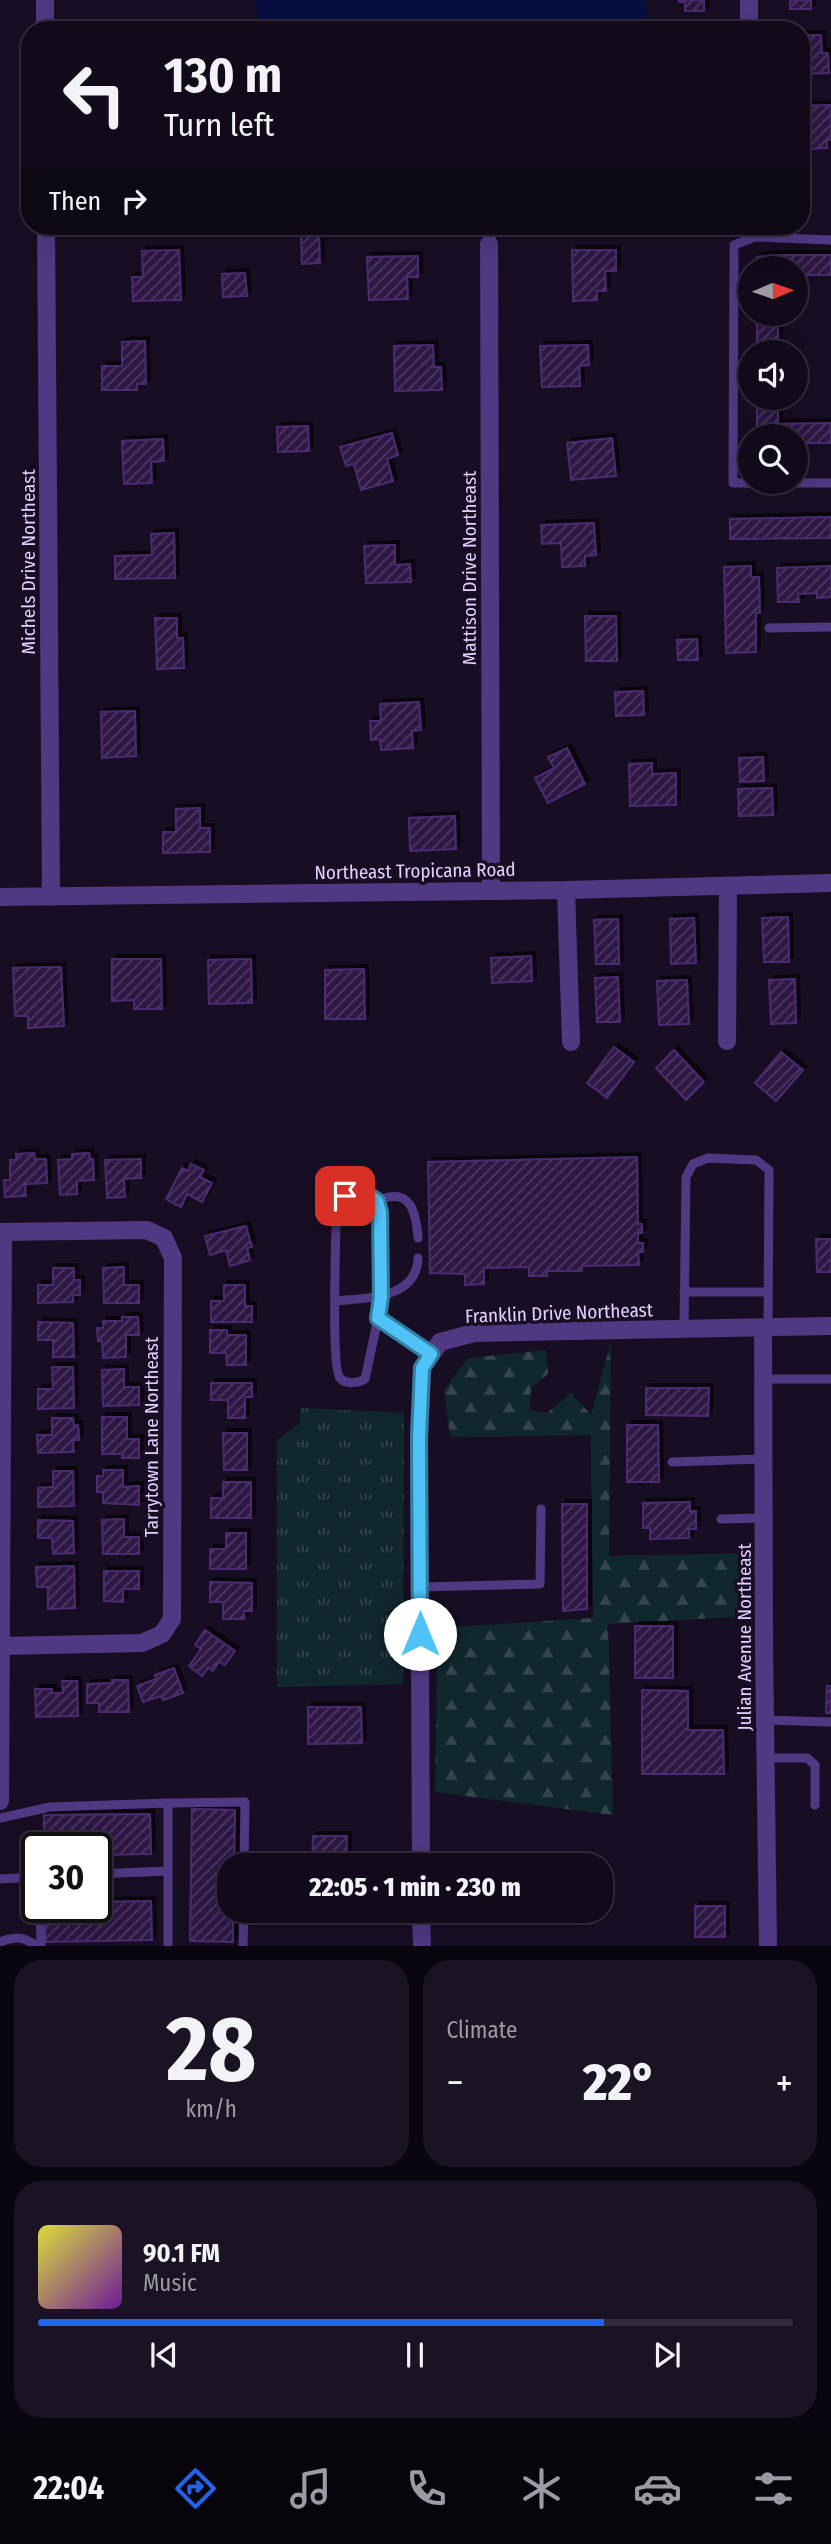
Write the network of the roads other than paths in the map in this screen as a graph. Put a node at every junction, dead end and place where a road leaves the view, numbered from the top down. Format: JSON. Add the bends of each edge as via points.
{"nodes":[{"id":1,"x":45,"y":0,"type":"edge"},
{"id":2,"x":749,"y":0,"type":"edge"},
{"id":3,"x":45,"y":21,"type":"edge"},
{"id":4,"x":750,"y":21,"type":"edge"},
{"id":5,"x":46,"y":235,"type":"edge"},
{"id":6,"x":831,"y":240,"type":"edge"},
{"id":7,"x":489,"y":244,"type":"dead end"},
{"id":8,"x":831,"y":484,"type":"edge"},
{"id":9,"x":831,"y":627,"type":"edge"},
{"id":10,"x":769,"y":628,"type":"dead end"},
{"id":11,"x":831,"y":883,"type":"edge"},
{"id":12,"x":728,"y":886,"type":"junction"},
{"id":13,"x":566,"y":890,"type":"junction"},
{"id":14,"x":491,"y":891,"type":"junction"},
{"id":15,"x":0,"y":897,"type":"edge"},
{"id":16,"x":51,"y":897,"type":"junction"},
{"id":17,"x":727,"y":1041,"type":"dead end"},
{"id":18,"x":570,"y":1042,"type":"dead end"},
{"id":19,"x":377,"y":1201,"type":"junction"},
{"id":20,"x":1,"y":1232,"type":"edge"},
{"id":21,"x":418,"y":1238,"type":"dead end"},
{"id":22,"x":418,"y":1258,"type":"dead end"},
{"id":23,"x":684,"y":1292,"type":"junction"},
{"id":24,"x":768,"y":1292,"type":"junction"},
{"id":25,"x":381,"y":1297,"type":"junction"},
{"id":26,"x":336,"y":1301,"type":"junction"},
{"id":27,"x":378,"y":1318,"type":"junction"},
{"id":28,"x":831,"y":1326,"type":"edge"},
{"id":29,"x":765,"y":1328,"type":"junction"},
{"id":30,"x":684,"y":1329,"type":"junction"},
{"id":31,"x":431,"y":1354,"type":"junction"},
{"id":32,"x":763,"y":1379,"type":"junction"},
{"id":33,"x":831,"y":1379,"type":"edge"},
{"id":34,"x":764,"y":1459,"type":"junction"},
{"id":35,"x":672,"y":1462,"type":"dead end"},
{"id":36,"x":541,"y":1509,"type":"dead end"},
{"id":37,"x":764,"y":1518,"type":"junction"},
{"id":38,"x":721,"y":1519,"type":"dead end"},
{"id":39,"x":420,"y":1587,"type":"junction"},
{"id":40,"x":1,"y":1646,"type":"edge"},
{"id":41,"x":765,"y":1720,"type":"junction"},
{"id":42,"x":831,"y":1722,"type":"edge"},
{"id":43,"x":766,"y":1758,"type":"junction"},
{"id":44,"x":0,"y":1801,"type":"edge"},
{"id":45,"x":168,"y":1803,"type":"junction"},
{"id":46,"x":815,"y":1805,"type":"dead end"},
{"id":47,"x":0,"y":1818,"type":"edge"},
{"id":48,"x":244,"y":1853,"type":"edge"},
{"id":49,"x":421,"y":1853,"type":"edge"},
{"id":50,"x":168,"y":1871,"type":"junction"},
{"id":51,"x":112,"y":1873,"type":"edge"},
{"id":52,"x":21,"y":1878,"type":"edge"},
{"id":53,"x":0,"y":1879,"type":"edge"},
{"id":54,"x":40,"y":1923,"type":"edge"},
{"id":55,"x":244,"y":1923,"type":"edge"},
{"id":56,"x":421,"y":1923,"type":"edge"},
{"id":57,"x":0,"y":1942,"type":"edge"},
{"id":58,"x":39,"y":1945,"type":"edge"},
{"id":59,"x":168,"y":1945,"type":"edge"},
{"id":60,"x":243,"y":1945,"type":"edge"},
{"id":61,"x":422,"y":1945,"type":"edge"},
{"id":62,"x":768,"y":1945,"type":"edge"}],
"edges":[{"from":1,"to":3,"type":"street"},
{"from":2,"to":4,"type":"street"},
{"from":5,"to":16,"type":"street","name":"Michels Drive Northeast"},
{"from":6,"to":8,"type":"lane","via":[[755,237],[734,245],[733,483]]},
{"from":7,"to":14,"type":"street","name":"Mattison Drive Northeast"},
{"from":9,"to":10,"type":"lane"},
{"from":11,"to":12,"type":"street","name":"Northeast Tropicana Road"},
{"from":12,"to":13,"type":"street","name":"Northeast Tropicana Road"},
{"from":12,"to":17,"type":"street"},
{"from":13,"to":14,"type":"street","name":"Northeast Tropicana Road"},
{"from":13,"to":18,"type":"street"},
{"from":14,"to":16,"type":"street","name":"Northeast Tropicana Road"},
{"from":15,"to":16,"type":"street","name":"Northeast Tropicana Road"},
{"from":19,"to":21,"type":"lane","via":[[389,1195],[405,1198]]},
{"from":19,"to":25,"type":"lane"},
{"from":19,"to":26,"type":"lane","via":[[362,1195],[345,1196],[338,1203]]},
{"from":20,"to":40,"type":"street"},
{"from":20,"to":40,"type":"street","name":"Tarrytown Lane Northeast","via":[[147,1230],[164,1238],[173,1258],[172,1619],[162,1634],[142,1643]]},
{"from":22,"to":25,"type":"lane","via":[[409,1283]]},
{"from":23,"to":24,"type":"lane"},
{"from":23,"to":24,"type":"lane","via":[[686,1177],[693,1164],[708,1158],[756,1160],[769,1170]]},
{"from":23,"to":30,"type":"lane"},
{"from":24,"to":29,"type":"lane"},
{"from":25,"to":26,"type":"lane"},
{"from":25,"to":27,"type":"lane"},
{"from":26,"to":27,"type":"lane","via":[[336,1370],[347,1382],[365,1379]]},
{"from":27,"to":31,"type":"lane"},
{"from":28,"to":29,"type":"street","name":"Franklin Drive Northeast"},
{"from":29,"to":30,"type":"street","name":"Franklin Drive Northeast"},
{"from":29,"to":32,"type":"street","name":"Julian Avenue Northeast"},
{"from":30,"to":31,"type":"street","name":"Franklin Drive Northeast","via":[[474,1333],[440,1342]]},
{"from":31,"to":39,"type":"street","via":[[422,1368]]},
{"from":32,"to":33,"type":"lane"},
{"from":32,"to":34,"type":"street","name":"Julian Avenue Northeast"},
{"from":34,"to":35,"type":"lane"},
{"from":34,"to":37,"type":"street","name":"Julian Avenue Northeast"},
{"from":36,"to":39,"type":"lane","via":[[540,1584]]},
{"from":37,"to":38,"type":"lane"},
{"from":37,"to":41,"type":"street","name":"Julian Avenue Northeast"},
{"from":39,"to":49,"type":"street"},
{"from":40,"to":44,"type":"street"},
{"from":41,"to":42,"type":"lane"},
{"from":41,"to":43,"type":"street","name":"Julian Avenue Northeast"},
{"from":43,"to":46,"type":"lane","via":[[807,1758],[815,1765]]},
{"from":43,"to":62,"type":"street","name":"Julian Avenue Northeast"},
{"from":45,"to":47,"type":"lane","via":[[50,1807]]},
{"from":45,"to":48,"type":"lane","via":[[245,1802]]},
{"from":45,"to":50,"type":"lane"},
{"from":50,"to":51,"type":"lane"},
{"from":50,"to":59,"type":"lane"},
{"from":52,"to":53,"type":"lane"},
{"from":54,"to":58,"type":"lane"},
{"from":55,"to":60,"type":"lane"},
{"from":56,"to":61,"type":"street"},
{"from":57,"to":58,"type":"lane","via":[[15,1937]]}]}
